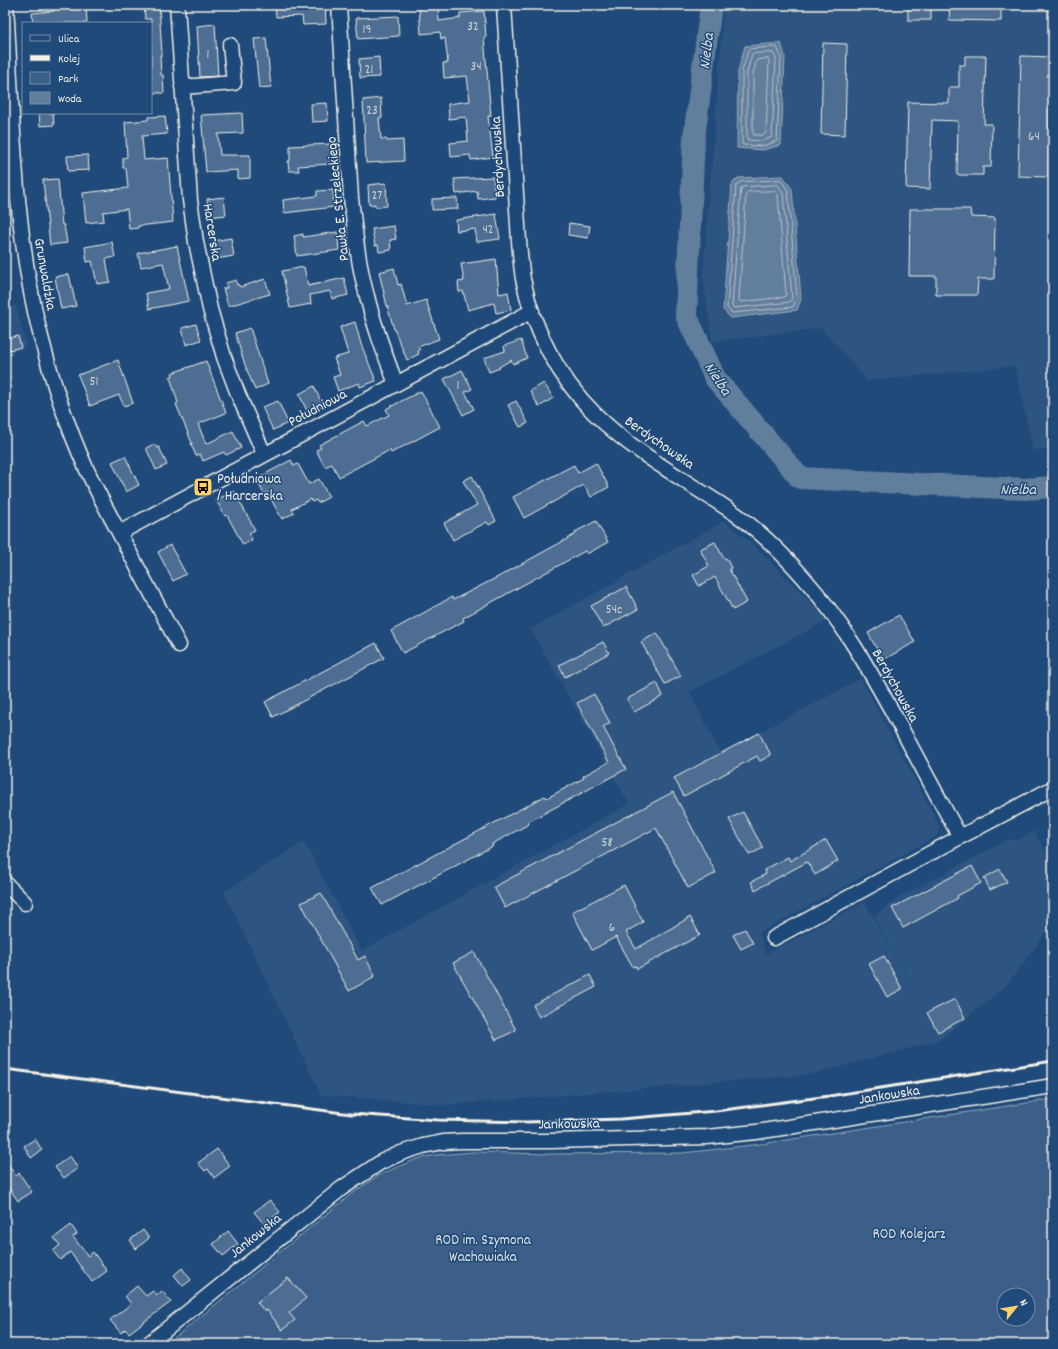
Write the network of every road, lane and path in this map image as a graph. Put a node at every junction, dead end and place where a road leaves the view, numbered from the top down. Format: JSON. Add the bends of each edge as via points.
{"nodes":[{"id":1,"x":6,"y":5,"type":"edge"},
{"id":2,"x":177,"y":5,"type":"edge"},
{"id":3,"x":339,"y":5,"type":"edge"},
{"id":4,"x":504,"y":5,"type":"edge"},
{"id":5,"x":230,"y":45,"type":"dead end"},
{"id":6,"x":182,"y":87,"type":"junction"},
{"id":7,"x":532,"y":311,"type":"junction"},
{"id":8,"x":396,"y":384,"type":"junction"},
{"id":9,"x":264,"y":454,"type":"junction"},
{"id":10,"x":119,"y":532,"type":"junction"},
{"id":11,"x":179,"y":645,"type":"dead end"},
{"id":12,"x":1053,"y":788,"type":"edge"},
{"id":13,"x":960,"y":837,"type":"junction"},
{"id":14,"x":5,"y":883,"type":"edge"},
{"id":15,"x":25,"y":904,"type":"dead end"},
{"id":16,"x":774,"y":938,"type":"dead end"},
{"id":17,"x":1053,"y":1086,"type":"edge"},
{"id":18,"x":148,"y":1344,"type":"edge"}],
"edges":[{"from":1,"to":10,"type":"street","name":"Grunwaldzka","via":[[18,191],[25,260],[32,298],[59,398],[86,468]]},
{"from":2,"to":6,"type":"street","name":"Harcerska"},
{"from":3,"to":8,"type":"street","name":"Pawła E. Strzeleckiego","via":[[354,229],[366,296]]},
{"from":4,"to":7,"type":"street","name":"Berdychowska","via":[[519,241],[523,277]]},
{"from":5,"to":6,"type":"street","via":[[234,83]]},
{"from":6,"to":9,"type":"street","name":"Harcerska","via":[[190,200],[208,302],[238,394]]},
{"from":7,"to":8,"type":"street","name":"Południowa"},
{"from":7,"to":13,"type":"street","name":"Berdychowska","via":[[556,364],[593,412],[637,448],[757,531],[830,609],[867,665]]},
{"from":8,"to":9,"type":"street","name":"Południowa"},
{"from":9,"to":10,"type":"street","name":"Południowa"},
{"from":10,"to":11,"type":"street","name":"Grunwaldzka"},
{"from":12,"to":13,"type":"street"},
{"from":13,"to":16,"type":"street"},
{"from":14,"to":15,"type":"street"},
{"from":17,"to":18,"type":"street","name":"Jankowska","via":[[764,1131],[707,1137],[462,1141],[423,1146],[381,1162],[342,1188]]}]}
